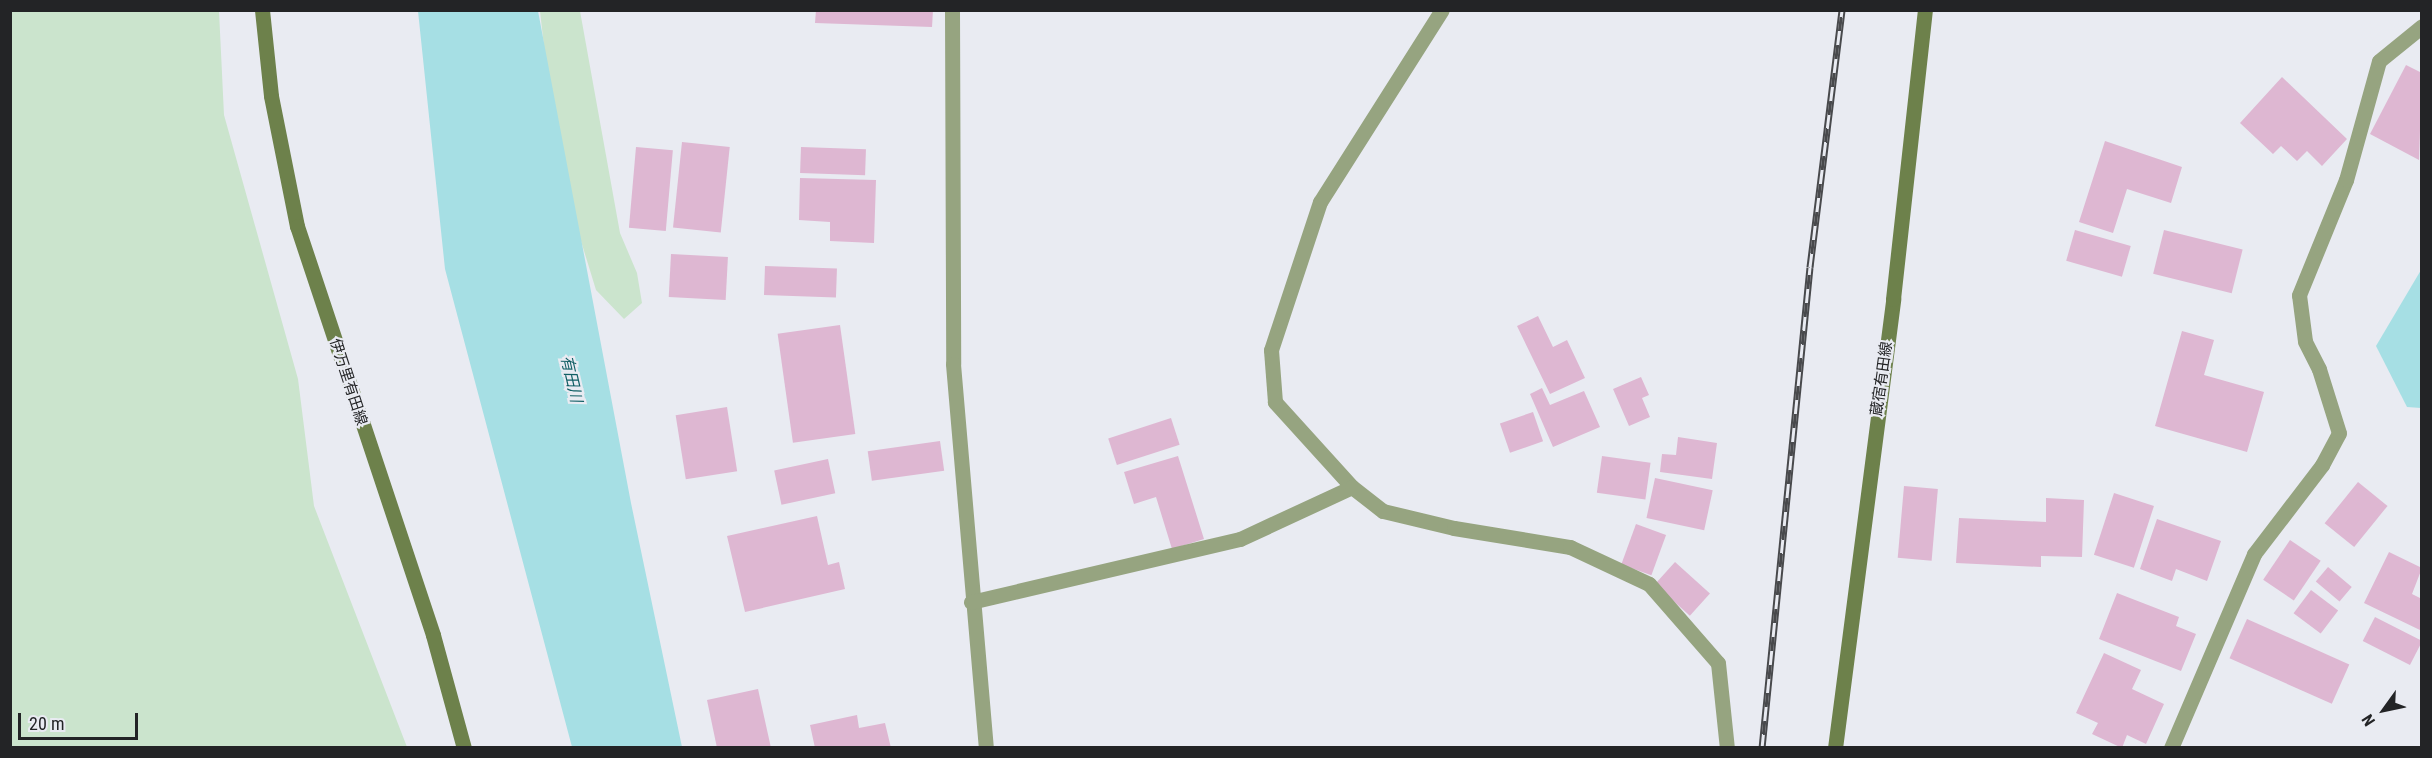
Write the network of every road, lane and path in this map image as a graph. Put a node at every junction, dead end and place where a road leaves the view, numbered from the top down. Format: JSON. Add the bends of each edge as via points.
{"nodes":[{"id":1,"x":262,"y":10,"type":"edge"},
{"id":2,"x":952,"y":10,"type":"edge"},
{"id":3,"x":1442,"y":10,"type":"edge"},
{"id":4,"x":1925,"y":10,"type":"edge"},
{"id":5,"x":2421,"y":26,"type":"edge"},
{"id":6,"x":1352,"y":488,"type":"junction"},
{"id":7,"x":971,"y":602,"type":"junction"},
{"id":8,"x":464,"y":747,"type":"edge"},
{"id":9,"x":987,"y":747,"type":"edge"},
{"id":10,"x":1727,"y":747,"type":"edge"},
{"id":11,"x":1835,"y":747,"type":"edge"},
{"id":12,"x":2171,"y":747,"type":"edge"}],
"edges":[{"from":1,"to":8,"type":"main road","name":"伊万里有田線","via":[[271,96],[297,226],[433,635]]},
{"from":2,"to":7,"type":"street","via":[[953,364]]},
{"from":3,"to":6,"type":"street","via":[[1320,202],[1271,350],[1275,402]]},
{"from":4,"to":11,"type":"main road","name":"蔵宿有田線","via":[[1893,299]]},
{"from":5,"to":12,"type":"street","via":[[2379,61],[2346,180],[2299,294],[2305,341],[2319,369],[2339,433],[2322,465],[2254,554]]},
{"from":6,"to":7,"type":"street","via":[[1240,539]]},
{"from":6,"to":10,"type":"street","via":[[1383,511],[1454,528],[1570,547],[1649,584],[1718,663]]},
{"from":7,"to":9,"type":"street"}]}
